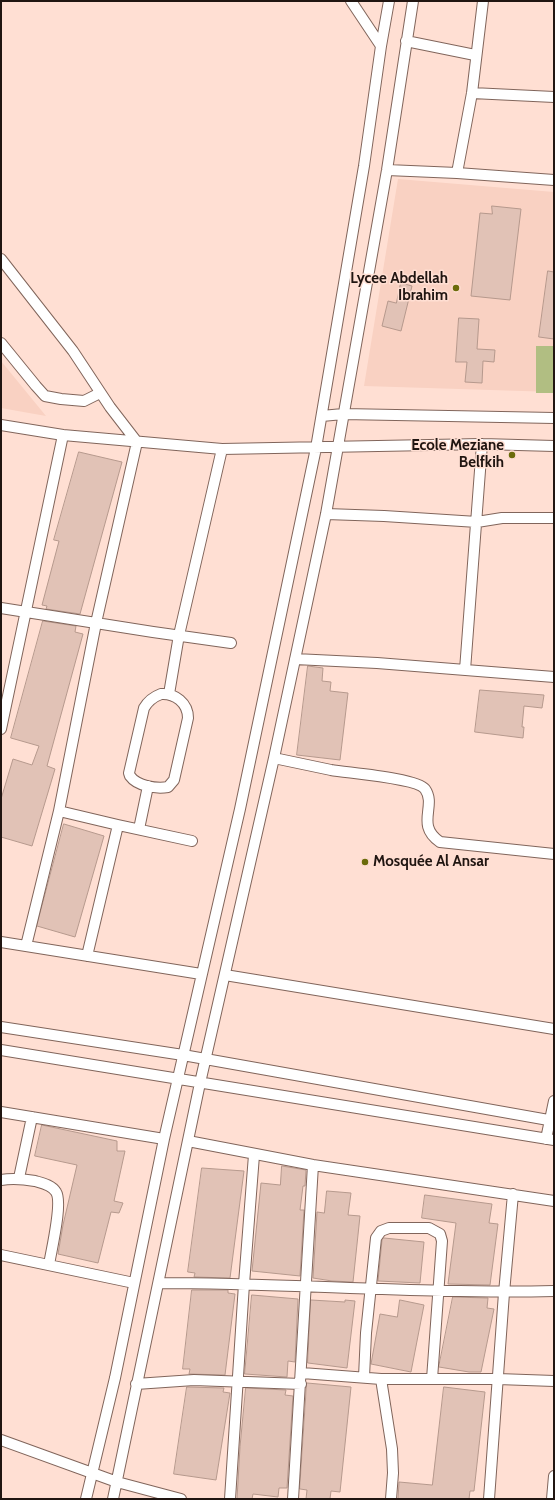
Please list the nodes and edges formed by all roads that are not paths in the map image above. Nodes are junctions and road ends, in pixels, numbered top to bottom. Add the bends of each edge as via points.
1 (351, 1) edge
2 (389, 1) edge
3 (413, 1) edge
4 (483, 1) edge
5 (406, 41) junction
6 (381, 46) junction
7 (476, 55) junction
8 (472, 93) junction
9 (554, 97) edge
10 (387, 170) junction
11 (457, 173) junction
12 (554, 180) edge
13 (1, 259) edge
14 (1, 343) edge
15 (100, 393) junction
16 (343, 414) junction
17 (322, 416) junction
18 (554, 418) edge
19 (1, 425) edge
20 (63, 435) junction
21 (137, 442) junction
22 (482, 444) junction
23 (554, 446) edge
24 (337, 447) junction
25 (316, 448) junction
26 (222, 449) junction
27 (326, 514) junction
28 (554, 518) edge
29 (477, 522) junction
30 (1, 608) edge
31 (26, 611) junction
32 (96, 622) junction
33 (179, 635) junction
34 (231, 643) dead end
35 (295, 659) junction
36 (465, 670) junction
37 (554, 677) edge
38 (168, 694) junction
39 (1, 729) edge
40 (274, 758) junction
41 (148, 786) junction
42 (59, 811) junction
43 (118, 825) junction
44 (139, 829) junction
45 (192, 841) dead end
46 (554, 854) edge
47 (1, 942) edge
48 (26, 946) junction
49 (87, 956) junction
50 (201, 974) junction
51 (225, 975) junction
52 (1, 1027) edge
53 (554, 1029) edge
54 (1, 1050) edge
55 (183, 1055) junction
56 (206, 1060) junction
57 (177, 1078) junction
58 (200, 1083) junction
59 (554, 1101) edge
60 (1, 1112) edge
61 (32, 1117) junction
62 (552, 1121) edge
63 (164, 1139) junction
64 (550, 1139) edge
65 (188, 1142) junction
66 (254, 1155) junction
67 (313, 1165) junction
68 (19, 1178) junction
69 (1, 1180) edge
70 (513, 1194) junction
71 (554, 1201) edge
72 (1, 1255) edge
73 (49, 1266) junction
74 (134, 1283) junction
75 (159, 1283) junction
76 (244, 1284) junction
77 (305, 1287) junction
78 (370, 1290) junction
79 (438, 1290) junction
80 (554, 1291) edge
81 (504, 1293) junction
82 (302, 1373) junction
83 (364, 1377) junction
84 (381, 1379) junction
85 (432, 1379) junction
86 (498, 1379) junction
87 (554, 1381) edge
88 (239, 1382) junction
89 (136, 1384) junction
90 (301, 1384) junction
91 (1, 1440) edge
92 (91, 1474) junction
93 (554, 1476) edge
94 (116, 1482) junction
95 (86, 1499) edge
96 (113, 1499) edge
97 (181, 1499) edge
98 (230, 1499) edge
99 (294, 1499) edge
100 (391, 1499) edge
101 (489, 1499) edge
102 (552, 1499) edge

1 - 6 street
2 - 6 street
3 - 5 street
4 - 7 street
5 - 7 street
5 - 10 street
6 - 17 street via 364,166
7 - 8 street
8 - 9 street
8 - 11 street
10 - 11 street
10 - 16 street
11 - 12 street
13 - 15 street via 73,351
14 - 15 street via 45,396 84,401
15 - 21 street
16 - 17 street
16 - 18 street
16 - 24 street
17 - 25 street
19 - 20 street
20 - 21 street
20 - 31 street
21 - 26 street
21 - 32 street
22 - 23 street
22 - 24 street
22 - 29 street
24 - 25 street
24 - 27 street
25 - 26 street
25 - 50 street via 243,794
26 - 33 street
27 - 29 street
27 - 35 street
28 - 29 street via 502,518
29 - 36 street
30 - 31 street
31 - 32 street
31 - 39 street
32 - 33 street
32 - 42 street
33 - 34 street
33 - 38 street
35 - 36 street
35 - 40 street
36 - 37 street
38 - 41 street via 155,696 147,703 141,715 130,776
38 - 41 street via 182,702 188,711 179,761 171,785 164,788
40 - 46 street via 420,785 426,790 429,799 429,832 440,842
40 - 51 street
41 - 44 street
42 - 43 street
42 - 48 street
43 - 44 street
43 - 49 street
44 - 45 street
47 - 48 street
48 - 49 street
49 - 50 street
50 - 55 street
51 - 53 street
51 - 56 street
52 - 55 street
54 - 57 street
55 - 56 street
55 - 57 street
56 - 58 street
56 - 62 street
57 - 58 street
57 - 63 street
58 - 64 street
58 - 65 street
59 - 62 street
60 - 61 street
61 - 63 street
61 - 68 street
62 - 64 street
63 - 74 street
65 - 66 street
65 - 75 street
66 - 67 street
66 - 76 street
67 - 70 street
67 - 77 street
68 - 69 street
68 - 73 street via 45,1184 57,1194 58,1210
70 - 71 street
70 - 81 street
72 - 73 street
73 - 74 street
74 - 92 street via 115,1378
75 - 76 street
75 - 89 street
76 - 77 street
76 - 88 street
77 - 78 street
77 - 82 street
78 - 79 street
78 - 79 street via 374,1241 378,1234 388,1228 429,1228 440,1234 442,1241
78 - 83 street
79 - 81 street
79 - 85 street
80 - 81 street
81 - 86 street
82 - 83 street
82 - 90 street
83 - 84 street
84 - 85 street
84 - 100 street via 394,1473
85 - 86 street
86 - 87 street
86 - 101 street
88 - 89 street via 194,1380
88 - 90 street
88 - 98 street
89 - 94 street
90 - 99 street
91 - 92 street
92 - 94 street
92 - 95 street
93 - 102 street
94 - 96 street
94 - 97 street

